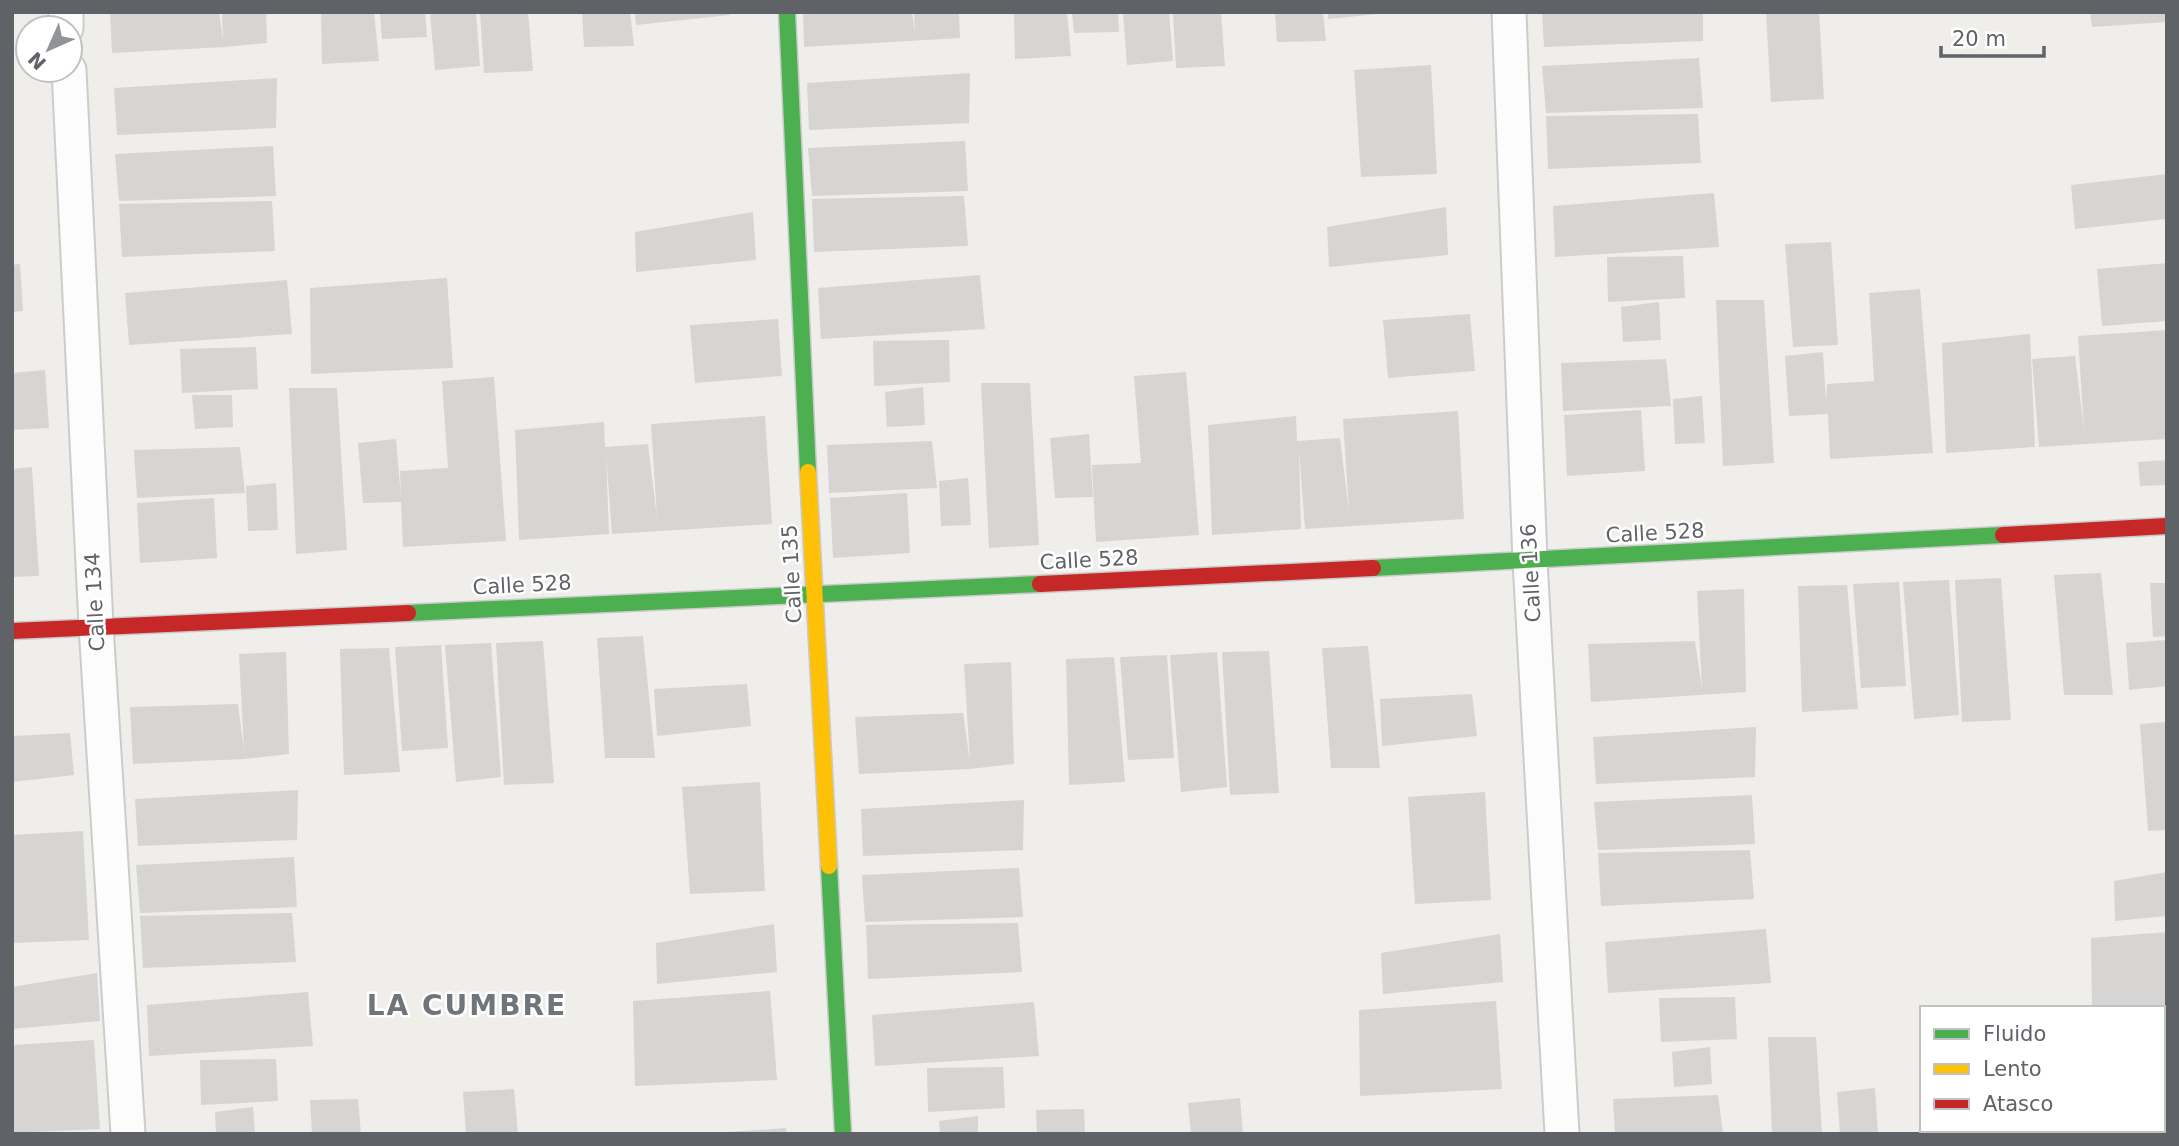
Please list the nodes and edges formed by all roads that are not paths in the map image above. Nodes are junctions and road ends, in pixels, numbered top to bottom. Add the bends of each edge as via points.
1 (787, 12) edge
2 (1509, 12) edge
3 (70, 84) edge
4 (2167, 526) edge
5 (1530, 561) junction
6 (814, 593) junction
7 (96, 626) junction
8 (12, 631) edge
9 (128, 1134) edge
10 (843, 1134) edge
11 (1562, 1134) edge

1 - 6 street, Calle 135
2 - 5 street, Calle 136
3 - 7 street, Calle 134
4 - 5 street, Calle 528
5 - 6 street, Calle 528
5 - 11 street, Calle 136
6 - 7 street, Calle 528
6 - 10 street, Calle 135
7 - 8 street, Calle 528
7 - 9 street, Calle 134

